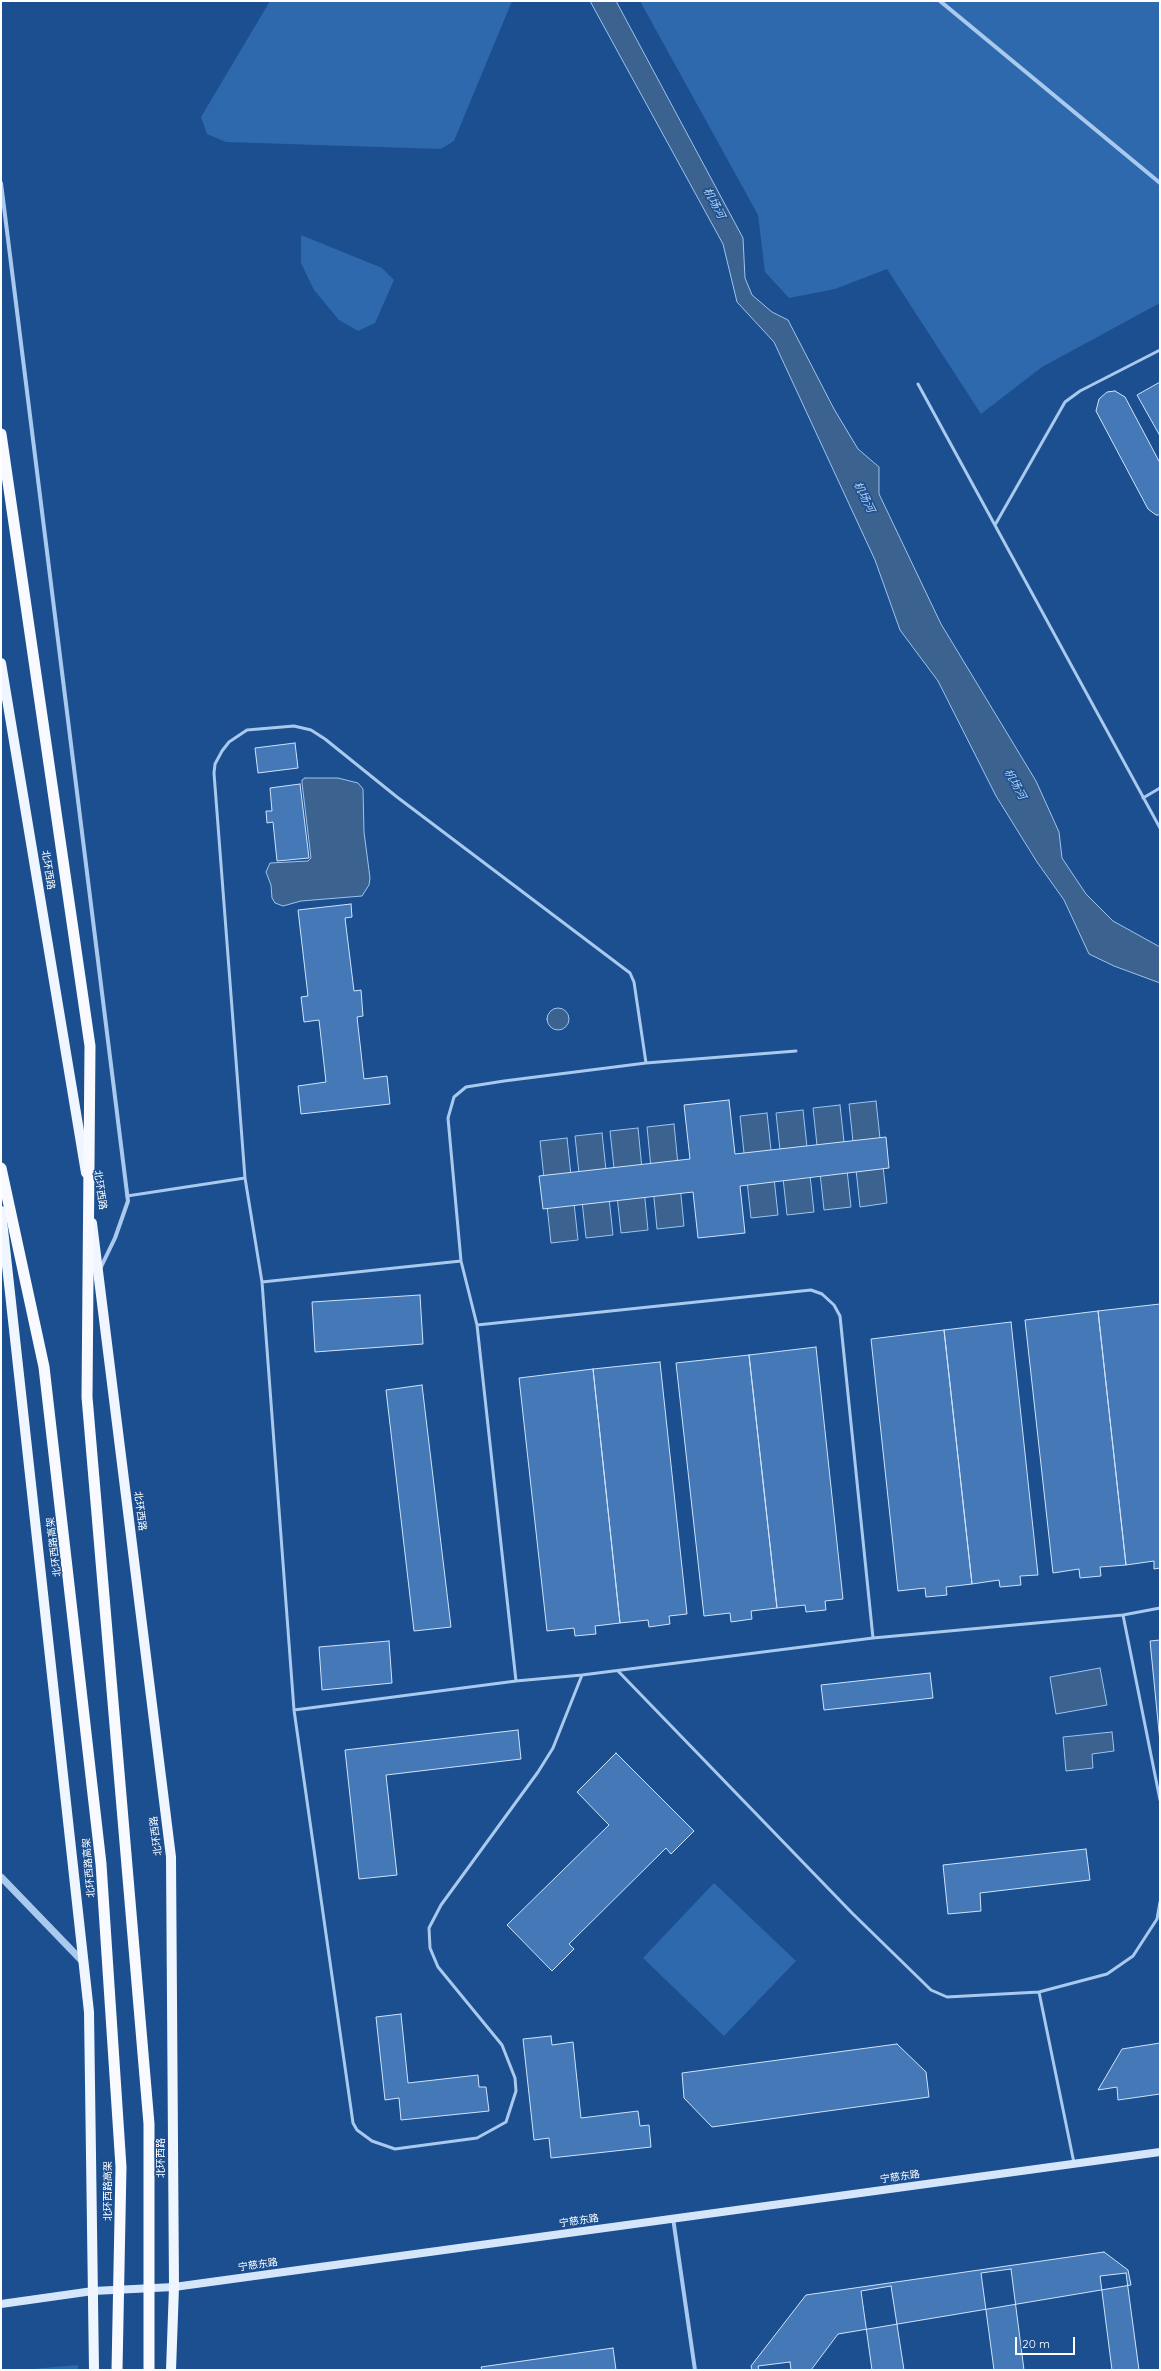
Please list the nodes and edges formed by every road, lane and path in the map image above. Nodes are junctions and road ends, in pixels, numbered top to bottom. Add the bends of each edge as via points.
1 (940, 1) edge
2 (1, 183) edge
3 (1160, 183) edge
4 (1160, 350) edge
5 (918, 384) dead end
6 (1, 434) edge
7 (995, 525) junction
8 (1, 663) edge
9 (1160, 788) edge
10 (1143, 798) junction
11 (1160, 828) edge
12 (796, 1051) dead end
13 (646, 1063) junction
14 (1, 1168) edge
15 (245, 1178) junction
16 (127, 1196) junction
17 (1, 1211) edge
18 (461, 1261) junction
19 (99, 1273) junction
20 (262, 1282) junction
21 (477, 1326) junction
22 (1160, 1608) edge
23 (1123, 1615) junction
24 (873, 1638) junction
25 (618, 1671) junction
26 (582, 1675) junction
27 (516, 1681) junction
28 (294, 1710) junction
29 (1160, 1800) edge
30 (1, 1877) edge
31 (1160, 1902) edge
32 (84, 1963) junction
33 (1038, 1992) junction
34 (1160, 2152) edge
35 (1074, 2164) junction
36 (673, 2218) junction
37 (174, 2287) junction
38 (93, 2292) junction
39 (1, 2304) edge
40 (94, 2370) edge
41 (117, 2370) edge
42 (149, 2370) edge
43 (172, 2370) edge
44 (695, 2370) edge

1 - 3 street
2 - 16 street
4 - 7 lane via 1080,391 1066,402
5 - 7 lane
6 - 42 highway via 90,1046 87,1397 150,2124
7 - 10 lane
8 - 19 main road, 北环西路 via 87,1182
9 - 10 lane
10 - 11 lane
12 - 13 lane
13 - 15 lane via 634,982 630,973 311,730 294,726 247,730 229,742 222,751 215,764 214,773
13 - 18 lane via 466,1088 454,1097 448,1118
14 - 41 highway, 北环西路高架 via 44,1367 101,1864 121,2167
15 - 16 lane
15 - 20 lane
16 - 19 street via 128,1201 115,1238
17 - 32 main road
18 - 20 lane
18 - 21 lane
19 - 37 main road, 北环西路 via 171,1857
20 - 28 lane
21 - 24 lane via 811,1290 822,1294 834,1304 840,1316
21 - 27 lane
22 - 23 lane
23 - 24 lane
23 - 29 lane
24 - 25 lane
25 - 26 lane
25 - 33 lane via 846,1907 930,1990 947,1997
26 - 27 lane
26 - 28 lane via 553,1748 441,1905 429,1928 430,1948 438,1967 502,2045 516,2091 506,2122 477,2138 395,2150 372,2141 357,2130 353,2123
27 - 28 lane
30 - 32 street
31 - 33 lane via 1157,1919 1133,1956 1107,1974
32 - 38 main road via 89,2012
33 - 35 lane
34 - 35 main road, 宁慈东路
35 - 36 main road, 宁慈东路
36 - 37 main road, 宁慈东路
36 - 44 street
37 - 38 main road, 宁慈东路
37 - 43 main road, 北环西路
38 - 39 main road, 宁慈东路
38 - 40 main road

